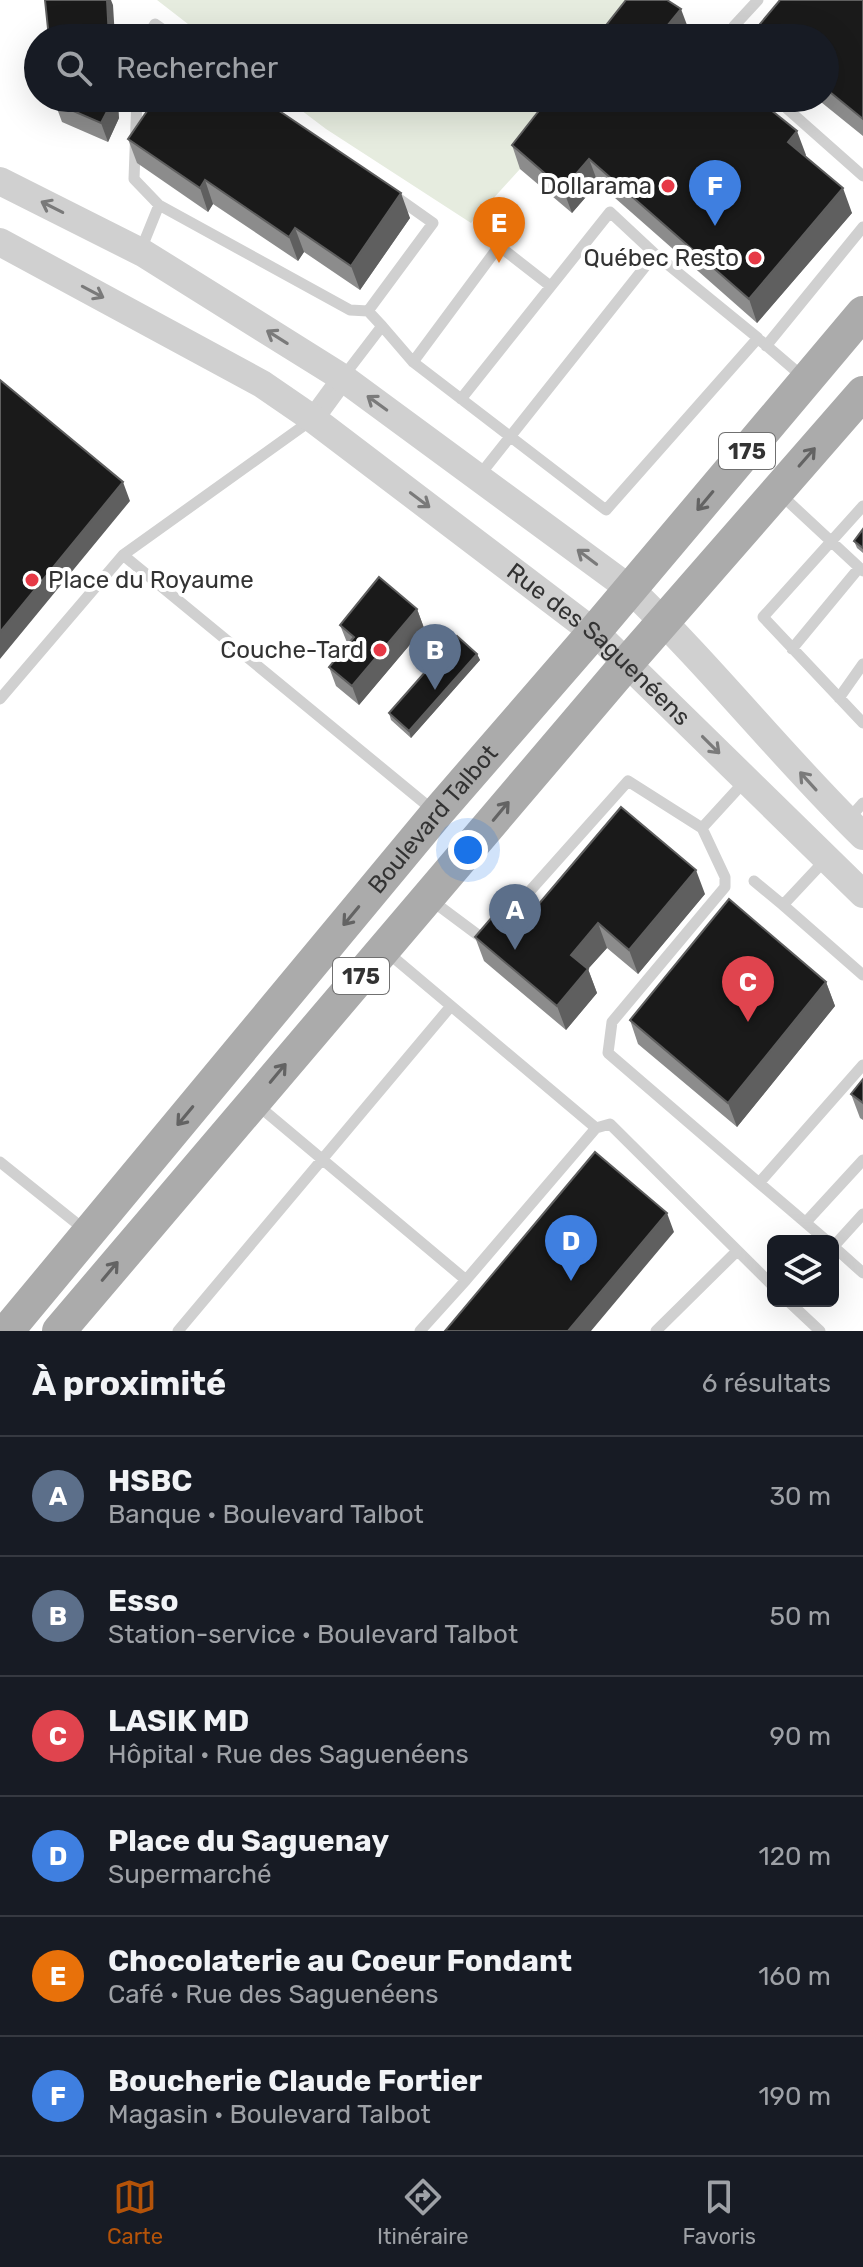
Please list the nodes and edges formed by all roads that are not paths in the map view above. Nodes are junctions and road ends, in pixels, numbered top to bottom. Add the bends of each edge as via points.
1 (758, 0) edge
2 (736, 24) edge
3 (136, 112) edge
4 (791, 112) edge
5 (863, 176) edge
6 (0, 181) edge
7 (383, 187) edge
8 (159, 205) junction
9 (863, 227) edge
10 (0, 242) edge
11 (140, 252) junction
12 (655, 254) junction
13 (549, 285) junction
14 (368, 311) junction
15 (863, 313) edge
16 (382, 326) junction
17 (762, 342) junction
18 (413, 362) junction
19 (343, 378) junction
20 (807, 380) junction
21 (863, 393) edge
22 (461, 399) junction
23 (313, 419) junction
24 (511, 437) junction
25 (479, 477) junction
26 (777, 491) junction
27 (863, 506) edge
28 (832, 541) junction
29 (123, 555) junction
30 (861, 569) edge
31 (630, 589) junction
32 (664, 621) junction
33 (594, 632) junction
34 (792, 649) junction
35 (628, 662) junction
36 (863, 664) edge
37 (839, 698) junction
38 (0, 699) edge
39 (863, 723) edge
40 (746, 780) junction
41 (437, 813) junction
42 (858, 820) edge
43 (702, 828) junction
44 (827, 858) junction
45 (754, 881) dead end
46 (863, 894) edge
47 (428, 897) junction
48 (783, 905) junction
49 (506, 918) edge
50 (496, 930) edge
51 (383, 949) junction
52 (863, 975) edge
53 (451, 1006) junction
54 (863, 1065) edge
55 (253, 1102) junction
56 (596, 1128) junction
57 (322, 1160) junction
58 (863, 1160) edge
59 (0, 1162) edge
60 (759, 1183) junction
61 (863, 1214) edge
62 (806, 1222) junction
63 (89, 1233) junction
64 (820, 1235) edge
65 (839, 1240) edge
66 (839, 1251) edge
67 (736, 1252) junction
68 (863, 1273) edge
69 (466, 1280) junction
70 (767, 1280) edge
71 (794, 1307) edge
72 (7, 1331) edge
73 (59, 1331) edge
74 (178, 1331) edge
75 (420, 1331) edge
76 (656, 1331) edge
77 (820, 1331) edge

1 - 2 lane
3 - 8 lane via 134,179
4 - 5 lane
11 -> 6 street
7 - 14 lane via 433,223
8 - 11 lane
8 - 14 lane via 350,310
9 - 17 lane
10 -> 23 street, Rue des Saguenéens via 262,384
19 -> 11 street
12 - 13 lane via 610,212
12 - 17 lane
12 - 24 lane
13 - 18 lane via 499,246
13 - 22 lane
14 - 16 lane
15 - 20 main road, Boulevard Talbot / 175
16 - 18 lane
16 - 19 lane
17 - 20 lane
17 - 24 lane via 606,510
18 - 22 lane
19 - 23 street
25 -> 19 street
20 -> 31 main road, Boulevard Talbot / 175
26 -> 21 main road, Boulevard Talbot / 175
22 - 24 lane
23 - 29 lane
23 -> 33 street, Rue des Saguenéens
24 - 25 lane
31 -> 25 street
26 - 28 lane
26 - 32 main road, Boulevard Talbot / 175
27 - 28 lane
28 - 30 lane
28 - 34 lane via 763,617
29 - 38 lane
29 - 41 lane
30 - 34 lane
31 - 32 street
31 - 33 main road, Boulevard Talbot / 175
32 - 35 main road, Boulevard Talbot / 175
42 -> 32 street
33 - 35 street, Rue des Saguenéens
33 - 41 main road, Boulevard Talbot / 175
34 - 37 lane
35 -> 40 street, Rue des Saguenéens
47 -> 35 main road, Boulevard Talbot / 175
36 - 37 lane
37 - 39 lane
40 - 43 lane
40 - 44 street, Rue des Saguenéens
41 -> 63 main road, Boulevard Talbot / 175
43 - 49 lane via 628,781
43 - 60 lane via 725,887 612,1022 608,1053
44 - 46 street, Rue des Saguenéens
44 - 48 lane
45 - 48 lane
47 - 50 lane via 486,941
47 - 51 main road, Boulevard Talbot / 175
48 - 52 lane
51 - 53 lane
55 -> 51 main road, Boulevard Talbot / 175
53 - 56 lane
53 - 57 lane
54 - 60 lane
55 - 57 lane
73 -> 55 main road, Boulevard Talbot / 175
56 - 67 lane via 610,1124
56 - 69 lane
57 - 69 lane
57 - 74 lane
58 - 62 lane
59 - 63 lane
60 - 62 lane
61 - 65 lane
62 - 64 lane
63 - 72 main road, Boulevard Talbot / 175
66 - 68 lane
67 - 70 lane
67 - 76 lane
69 - 75 lane
71 - 77 lane

